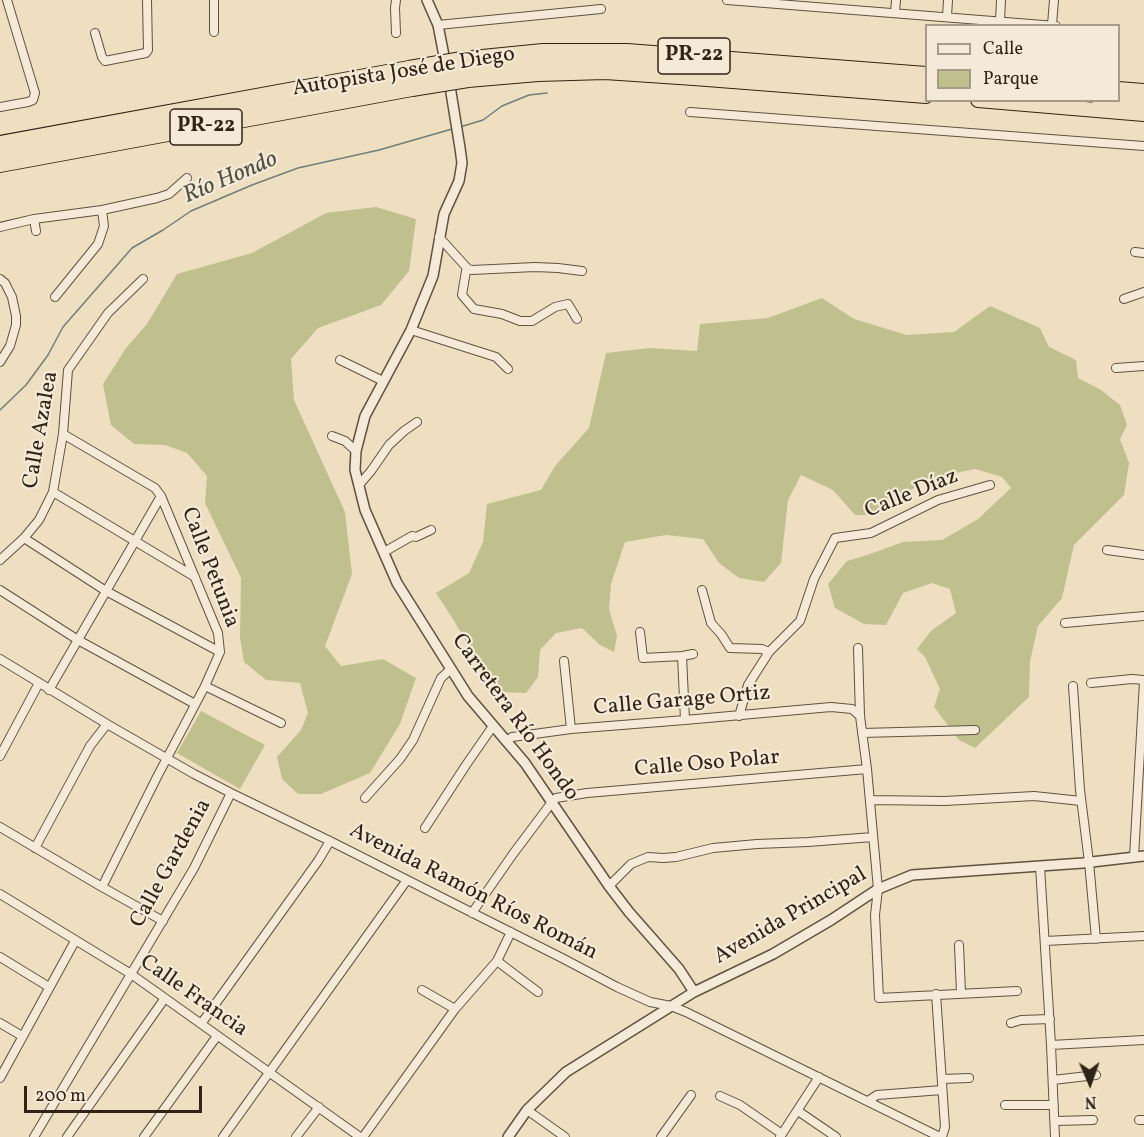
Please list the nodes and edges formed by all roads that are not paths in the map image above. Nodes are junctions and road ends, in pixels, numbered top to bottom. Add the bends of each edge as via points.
1 (7, 0) edge
2 (147, 0) edge
3 (214, 0) edge
4 (396, 0) edge
5 (427, 0) edge
6 (727, 0) edge
7 (737, 0) edge
8 (896, 0) edge
9 (948, 0) edge
10 (1001, 0) edge
11 (1054, 0) edge
12 (790, 2) edge
13 (842, 4) edge
14 (601, 9) dead end
15 (895, 13) junction
16 (947, 17) junction
17 (1000, 21) junction
18 (1040, 24) edge
19 (1054, 24) edge
20 (438, 25) junction
21 (214, 32) dead end
22 (96, 33) dead end
23 (396, 33) dead end
24 (465, 70) junction
25 (925, 74) edge
26 (411, 79) junction
27 (925, 86) edge
28 (1120, 89) edge
29 (1144, 91) edge
30 (925, 96) edge
31 (1120, 98) edge
32 (1120, 101) edge
33 (1002, 102) edge
34 (1144, 102) edge
35 (0, 107) edge
36 (690, 112) dead end
37 (1144, 114) edge
38 (0, 143) edge
39 (1144, 146) edge
40 (0, 155) edge
41 (0, 165) edge
42 (187, 178) dead end
43 (102, 210) junction
44 (34, 219) junction
45 (0, 227) edge
46 (36, 231) dead end
47 (439, 237) junction
48 (1135, 252) dead end
49 (1144, 254) edge
50 (468, 269) junction
51 (582, 271) dead end
52 (0, 279) edge
53 (143, 279) dead end
54 (1144, 292) edge
55 (55, 297) dead end
56 (1124, 299) dead end
57 (577, 319) dead end
58 (411, 330) junction
59 (340, 360) dead end
60 (0, 362) edge
61 (1144, 366) edge
62 (1116, 368) dead end
63 (507, 369) dead end
64 (383, 381) junction
65 (417, 422) dead end
66 (63, 434) junction
67 (332, 436) dead end
68 (356, 451) junction
69 (358, 485) junction
70 (990, 485) dead end
71 (53, 492) junction
72 (161, 496) junction
73 (431, 530) dead end
74 (24, 538) junction
75 (134, 542) junction
76 (1107, 550) dead end
77 (384, 552) junction
78 (1144, 555) edge
79 (0, 560) edge
80 (195, 577) junction
81 (0, 590) edge
82 (702, 590) dead end
83 (106, 591) junction
84 (1144, 616) edge
85 (1065, 623) dead end
86 (640, 632) dead end
87 (78, 640) junction
88 (858, 648) dead end
89 (220, 652) junction
90 (770, 652) junction
91 (693, 654) dead end
92 (682, 657) junction
93 (0, 659) edge
94 (564, 661) dead end
95 (451, 669) junction
96 (1144, 681) edge
97 (39, 683) junction
98 (1091, 683) dead end
99 (205, 686) junction
100 (1073, 686) dead end
101 (49, 690) junction
102 (195, 705) junction
103 (739, 716) junction
104 (860, 716) junction
105 (685, 720) junction
106 (281, 723) dead end
107 (107, 724) junction
108 (493, 726) junction
109 (572, 729) junction
110 (975, 730) dead end
111 (862, 733) junction
112 (506, 741) junction
113 (0, 756) edge
114 (167, 758) junction
115 (867, 769) junction
116 (231, 793) junction
117 (365, 798) dead end
118 (870, 800) junction
119 (1081, 801) junction
120 (552, 802) junction
121 (0, 827) edge
122 (425, 828) dead end
123 (873, 837) junction
124 (330, 841) junction
125 (35, 848) junction
126 (1139, 856) edge
127 (1089, 862) junction
128 (1040, 866) junction
129 (407, 880) junction
130 (609, 886) junction
131 (102, 887) junction
132 (878, 889) junction
133 (0, 894) edge
134 (472, 912) junction
135 (163, 921) junction
136 (511, 932) junction
137 (1144, 936) edge
138 (1096, 939) junction
139 (75, 941) junction
140 (1045, 941) junction
141 (960, 945) dead end
142 (0, 957) edge
143 (496, 961) junction
144 (131, 974) junction
145 (49, 987) junction
146 (422, 990) dead end
147 (1017, 991) dead end
148 (538, 992) dead end
149 (694, 992) junction
150 (961, 993) junction
151 (936, 994) junction
152 (165, 998) junction
153 (671, 1006) junction
154 (455, 1009) junction
155 (1050, 1019) junction
156 (0, 1023) edge
157 (1011, 1023) dead end
158 (201, 1024) junction
159 (22, 1036) junction
160 (217, 1036) junction
161 (1144, 1040) edge
162 (1051, 1045) junction
163 (270, 1072) junction
164 (1096, 1075) dead end
165 (819, 1077) junction
166 (0, 1078) edge
167 (969, 1078) dead end
168 (942, 1079) junction
169 (1053, 1080) junction
170 (942, 1090) junction
171 (691, 1095) dead end
172 (720, 1096) dead end
173 (868, 1101) junction
174 (1005, 1105) dead end
175 (1054, 1105) junction
176 (319, 1107) junction
177 (527, 1110) junction
178 (798, 1111) junction
179 (1093, 1120) dead end
180 (1055, 1121) junction
181 (781, 1136) edge
182 (34, 1137) edge
183 (67, 1137) edge
184 (144, 1137) edge
185 (223, 1137) edge
186 (296, 1137) edge
187 (362, 1137) edge
188 (508, 1137) edge
189 (565, 1137) edge
190 (661, 1137) edge
191 (836, 1137) edge
192 (941, 1137) edge
193 (1055, 1137) edge

1 - 35 street via 35,93 33,100
2 - 22 street via 146,53 105,61
3 - 21 street
4 - 23 street
5 - 20 street, Carretera Río Hondo
6 - 7 street
7 - 12 street
8 - 15 street
9 - 16 street
10 - 17 street
11 - 19 street
12 - 13 street
13 - 15 street
14 - 20 street
15 - 16 street
16 - 17 street
17 - 18 street
20 - 47 street, Carretera Río Hondo via 462,163
24 - 25 highway, Autopista José de Diego / PR-22 via 543,51 627,51
24 - 26 highway, Autopista José de Diego / PR-22, bridge
24 - 26 highway, Autopista José de Diego / PR-22, bridge
24 - 27 highway via 531,63 618,63
24 - 30 highway, Autopista José de Diego / PR-22 via 605,72
26 - 38 highway, Autopista José de Diego / PR-22
26 - 40 highway
26 - 41 highway, Autopista José de Diego / PR-22
28 - 29 highway
31 - 34 highway
32 - 34 highway
33 - 37 highway
36 - 39 street
42 - 43 street via 169,194
43 - 44 street
43 - 55 street via 104,226 98,243
44 - 45 street
44 - 46 street
47 - 50 street
47 - 58 street, Carretera Río Hondo via 433,276
48 - 49 street
50 - 51 street via 546,267
50 - 57 street via 462,295 474,309 532,321 568,304
52 - 60 street via 12,297 16,325
53 - 66 street, Calle Azalea via 108,313 68,370
54 - 56 street
58 - 63 street via 496,357
58 - 64 street, Carretera Río Hondo
59 - 64 street
61 - 62 street
64 - 68 street, Carretera Río Hondo via 366,416
65 - 69 street via 389,445
66 - 71 street, Calle Azalea
66 - 72 street, Calle Petunia via 155,488
67 - 68 street
68 - 69 street, Carretera Río Hondo
69 - 77 street, Carretera Río Hondo
70 - 90 street, Calle Díaz via 938,501 871,532 835,538 814,579 800,621
71 - 74 street, Calle Azalea via 39,520
71 - 75 street
72 - 75 street
72 - 80 street, Calle Petunia
73 - 77 street
74 - 79 street, Calle Azalea
74 - 83 street
75 - 80 street
75 - 83 street
76 - 78 street
77 - 95 street, Carretera Río Hondo via 397,583
80 - 89 street, Calle Petunia via 218,633
81 - 87 street
82 - 90 street via 711,623 730,648
83 - 87 street
83 - 89 street
84 - 85 street
86 - 92 street via 643,658
87 - 101 street
87 - 102 street
88 - 104 street
89 - 99 street, Calle Petunia
90 - 103 street, Calle Díaz via 748,686
91 - 92 street
92 - 105 street
93 - 97 street, Avenida Ramón Ríos Román
94 - 109 street
95 - 108 street, Carretera Río Hondo
95 - 117 street via 441,678 413,740
96 - 98 street
96 - 126 street
97 - 101 street, Avenida Ramón Ríos Román
97 - 113 street
99 - 102 street, Calle Petunia
99 - 106 street
100 - 119 street
101 - 107 street, Avenida Ramón Ríos Román
102 - 114 street, Calle Petunia
103 - 104 street, Calle Garage Ortiz via 831,707 852,709
103 - 105 street, Calle Garage Ortiz
104 - 111 street
105 - 109 street, Calle Garage Ortiz
107 - 114 street, Avenida Ramón Ríos Román
107 - 125 street via 90,746
108 - 112 street, Carretera Río Hondo
108 - 122 street
109 - 112 street, Calle Garage Ortiz
110 - 111 street
111 - 115 street
112 - 120 street, Carretera Río Hondo
114 - 116 street, Avenida Ramón Ríos Román
114 - 131 street, Calle Petunia
115 - 118 street
115 - 120 street, Calle Oso Polar via 587,793
116 - 124 street, Avenida Ramón Ríos Román
116 - 135 street, Calle Gardenia
118 - 119 street via 1035,796
118 - 123 street
119 - 127 street
120 - 130 street, Carretera Río Hondo
120 - 134 street
121 - 125 street
123 - 130 street via 757,844 713,848 676,857 648,857 632,864
123 - 132 street
124 - 129 street, Avenida Ramón Ríos Román
124 - 158 street
125 - 131 street
126 - 127 street, Avenida Principal
127 - 128 street, Avenida Principal
127 - 138 street
128 - 132 street, Avenida Principal via 912,875
128 - 140 street
129 - 134 street, Avenida Ramón Ríos Román
129 - 163 street
130 - 149 street, Carretera Río Hondo via 680,969
131 - 135 street
132 - 149 street, Avenida Principal via 773,954
132 - 151 street via 874,915 879,998
133 - 139 street, Calle Francia
134 - 136 street, Avenida Ramón Ríos Román
135 - 144 street, Calle Gardenia
136 - 143 street
136 - 153 street, Avenida Ramón Ríos Román via 636,996
137 - 138 street
138 - 140 street
139 - 144 street, Calle Francia
139 - 145 street
140 - 155 street
141 - 150 street
142 - 145 street
143 - 148 street
143 - 154 street
144 - 152 street, Calle Francia
144 - 182 street, Calle Gardenia
145 - 159 street
146 - 154 street
147 - 150 street
149 - 153 street, Avenida Principal
150 - 151 street
151 - 168 street
152 - 158 street, Calle Francia
152 - 183 street
153 - 165 street, Avenida Ramón Ríos Román
153 - 177 street, Avenida Principal via 566,1072
154 - 187 street
155 - 157 street
155 - 162 street
156 - 159 street
158 - 160 street, Calle Francia
159 - 166 street
160 - 163 street, Calle Francia
160 - 184 street
161 - 162 street
162 - 169 street
163 - 176 street, Calle Francia
163 - 185 street
164 - 169 street
165 - 173 street, Avenida Ramón Ríos Román
165 - 178 street
167 - 168 street
168 - 170 street
169 - 175 street
170 - 173 street via 877,1095
170 - 192 street via 945,1127
171 - 190 street
172 - 181 street via 740,1105
173 - 192 street, Avenida Ramón Ríos Román
174 - 175 street
175 - 180 street
176 - 186 street
176 - 187 street, Calle Francia
177 - 188 street, Avenida Principal
177 - 189 street
178 - 181 street
178 - 191 street
179 - 180 street
180 - 193 street

